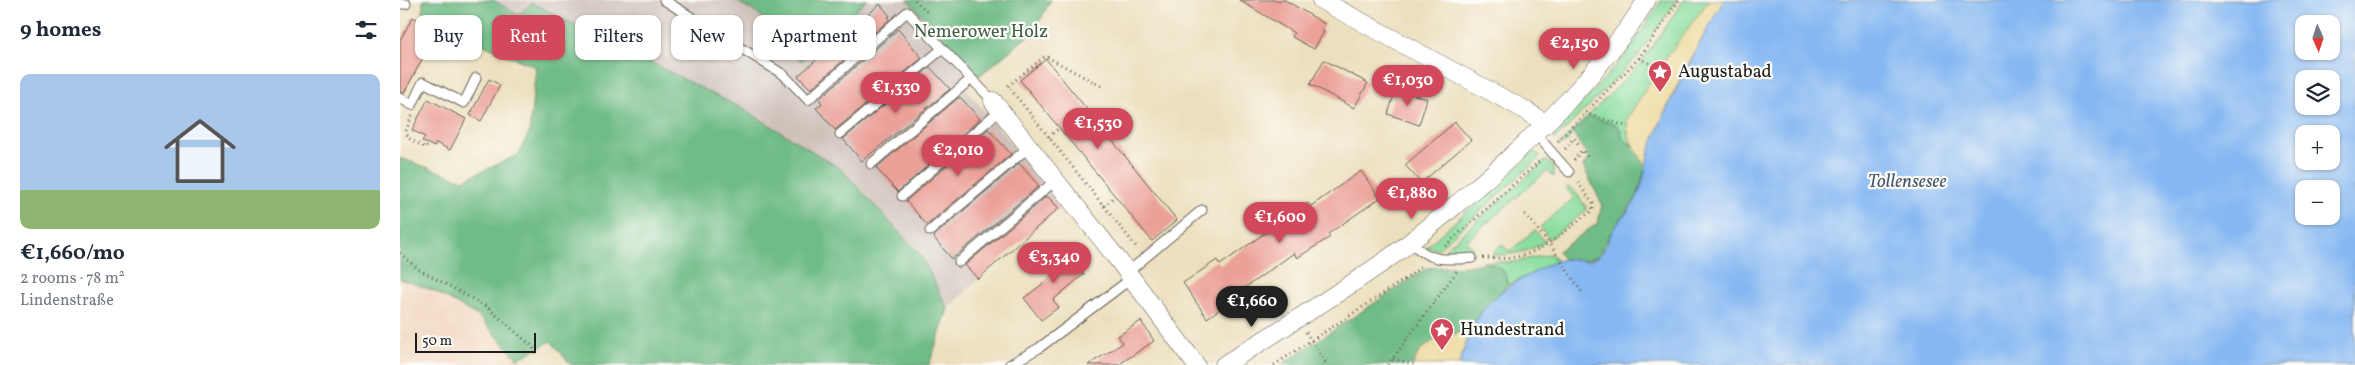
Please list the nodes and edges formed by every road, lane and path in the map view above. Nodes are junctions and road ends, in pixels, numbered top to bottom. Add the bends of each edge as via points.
1 (664, 0) edge
2 (1321, 0) edge
3 (1647, 0) edge
4 (1679, 0) edge
5 (942, 49) junction
6 (1639, 58) junction
7 (1659, 68) dead end
8 (476, 78) dead end
9 (971, 79) junction
10 (1101, 86) dead end
11 (400, 98) edge
12 (412, 105) junction
13 (997, 106) junction
14 (1585, 113) junction
15 (1626, 126) dead end
16 (1059, 128) dead end
17 (1541, 129) junction
18 (840, 134) dead end
19 (1049, 137) junction
20 (428, 144) dead end
21 (1579, 145) dead end
22 (1030, 146) junction
23 (1552, 149) junction
24 (1587, 157) dead end
25 (1559, 158) junction
26 (871, 164) dead end
27 (1568, 170) junction
28 (1056, 180) junction
29 (902, 196) dead end
30 (1115, 196) dead end
31 (1104, 206) junction
32 (1202, 210) dead end
33 (1525, 214) dead end
34 (930, 231) dead end
35 (1411, 242) junction
36 (1549, 243) junction
37 (400, 253) edge
38 (1472, 258) junction
39 (1145, 259) junction
40 (959, 262) dead end
41 (1130, 275) junction
42 (1582, 294) dead end
43 (538, 356) dead end
44 (1393, 359) junction
45 (1414, 364) edge
46 (1009, 365) edge
47 (1196, 365) edge
48 (1224, 365) edge
49 (1274, 365) edge
50 (1327, 365) edge
51 (1388, 365) edge

1 - 5 lane via 784,75 808,100 907,12
2 - 17 street via 1525,110
3 - 17 street via 1601,64
4 - 6 path
5 - 9 lane
5 - 18 lane
6 - 7 path
6 - 14 path
8 - 12 lane via 464,103 424,82
9 - 13 lane
9 - 26 lane
10 - 19 path via 1045,56 1008,86
11 - 12 lane
12 - 20 path via 417,107 406,134 410,140 426,148
13 - 22 street
13 - 29 lane
14 - 15 path
14 - 23 path
16 - 19 path
17 - 23 lane
17 - 35 street
19 - 31 path
21 - 25 path via 1574,138
22 - 28 street
22 - 34 lane
23 - 25 lane
24 - 27 path via 1582,150
25 - 27 lane
27 - 36 path via 1593,204 1592,210
28 - 40 lane
28 - 41 street
30 - 31 path
31 - 39 path
32 - 39 lane
33 - 36 path
35 - 38 lane via 1432,258
35 - 48 street
36 - 38 path via 1515,257
36 - 42 path
37 - 43 path via 418,269 486,307 533,347
38 - 44 path via 1459,268
39 - 41 lane
41 - 46 lane via 1039,348
41 - 47 street
44 - 45 path
44 - 51 path
49 - 50 path via 1312,340

